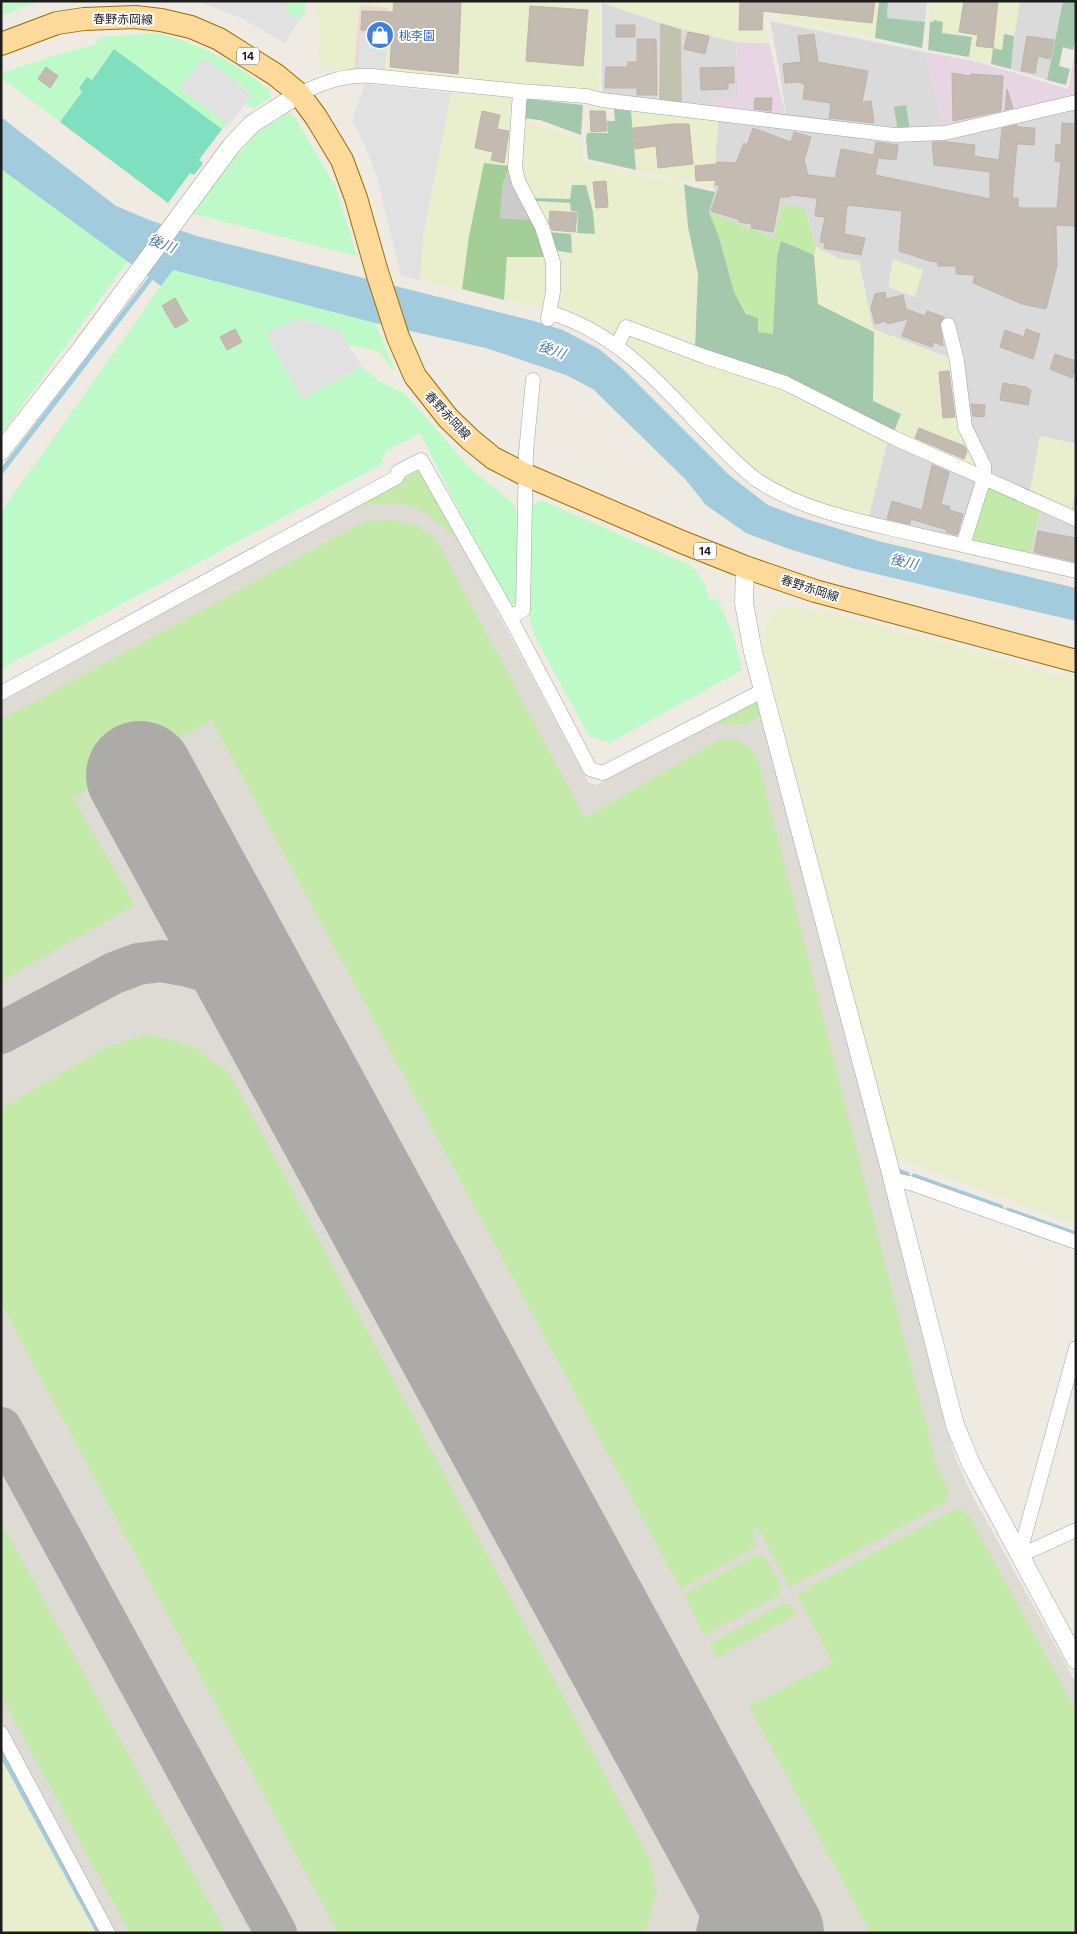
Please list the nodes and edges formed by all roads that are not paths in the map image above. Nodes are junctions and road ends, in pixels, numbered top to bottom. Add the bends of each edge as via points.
1 (1, 44) edge
2 (520, 91) junction
3 (299, 94) junction
4 (1076, 102) edge
5 (948, 325) dead end
6 (618, 346) junction
7 (532, 380) dead end
8 (1, 451) edge
9 (526, 475) junction
10 (984, 478) junction
11 (1076, 519) edge
12 (963, 545) junction
13 (745, 567) junction
14 (1076, 571) edge
15 (510, 617) junction
16 (1076, 661) edge
17 (764, 690) junction
18 (1, 692) edge
19 (893, 1183) junction
20 (1076, 1242) edge
21 (1076, 1348) edge
22 (1076, 1530) edge
23 (1019, 1556) junction
24 (1076, 1660) edge
25 (1, 1733) edge
26 (108, 1933) edge

1 - 3 main road, 春野赤岡線 / 14 via 57,23 84,19 161,20 219,39 276,75
2 - 3 street via 363,75 325,82
2 - 4 street via 586,96 894,135 945,133
2 - 6 street via 515,168 519,183 542,227 553,262 550,316 570,319
3 - 8 street via 252,124 232,145
3 - 9 main road, 春野赤岡線 / 14 via 342,160 398,337 415,376 448,418 493,458
5 - 10 street via 957,361 965,426 984,466
6 - 10 street via 626,327 706,358 785,383 894,438
6 - 12 street via 647,370 727,454 756,479 786,496 827,512
7 - 9 street
9 - 13 main road, 春野赤岡線 / 14
9 - 15 street via 523,610
10 - 11 street
10 - 12 street
12 - 14 street
13 - 16 main road, 春野赤岡線 / 14 via 871,607
13 - 17 street via 744,603
15 - 17 street via 590,769 603,773
15 - 18 street via 421,460 398,472 397,477
17 - 19 street
19 - 20 street via 910,1183
19 - 23 street via 955,1425 970,1464
21 - 23 street
22 - 23 street
23 - 24 street
25 - 26 street

